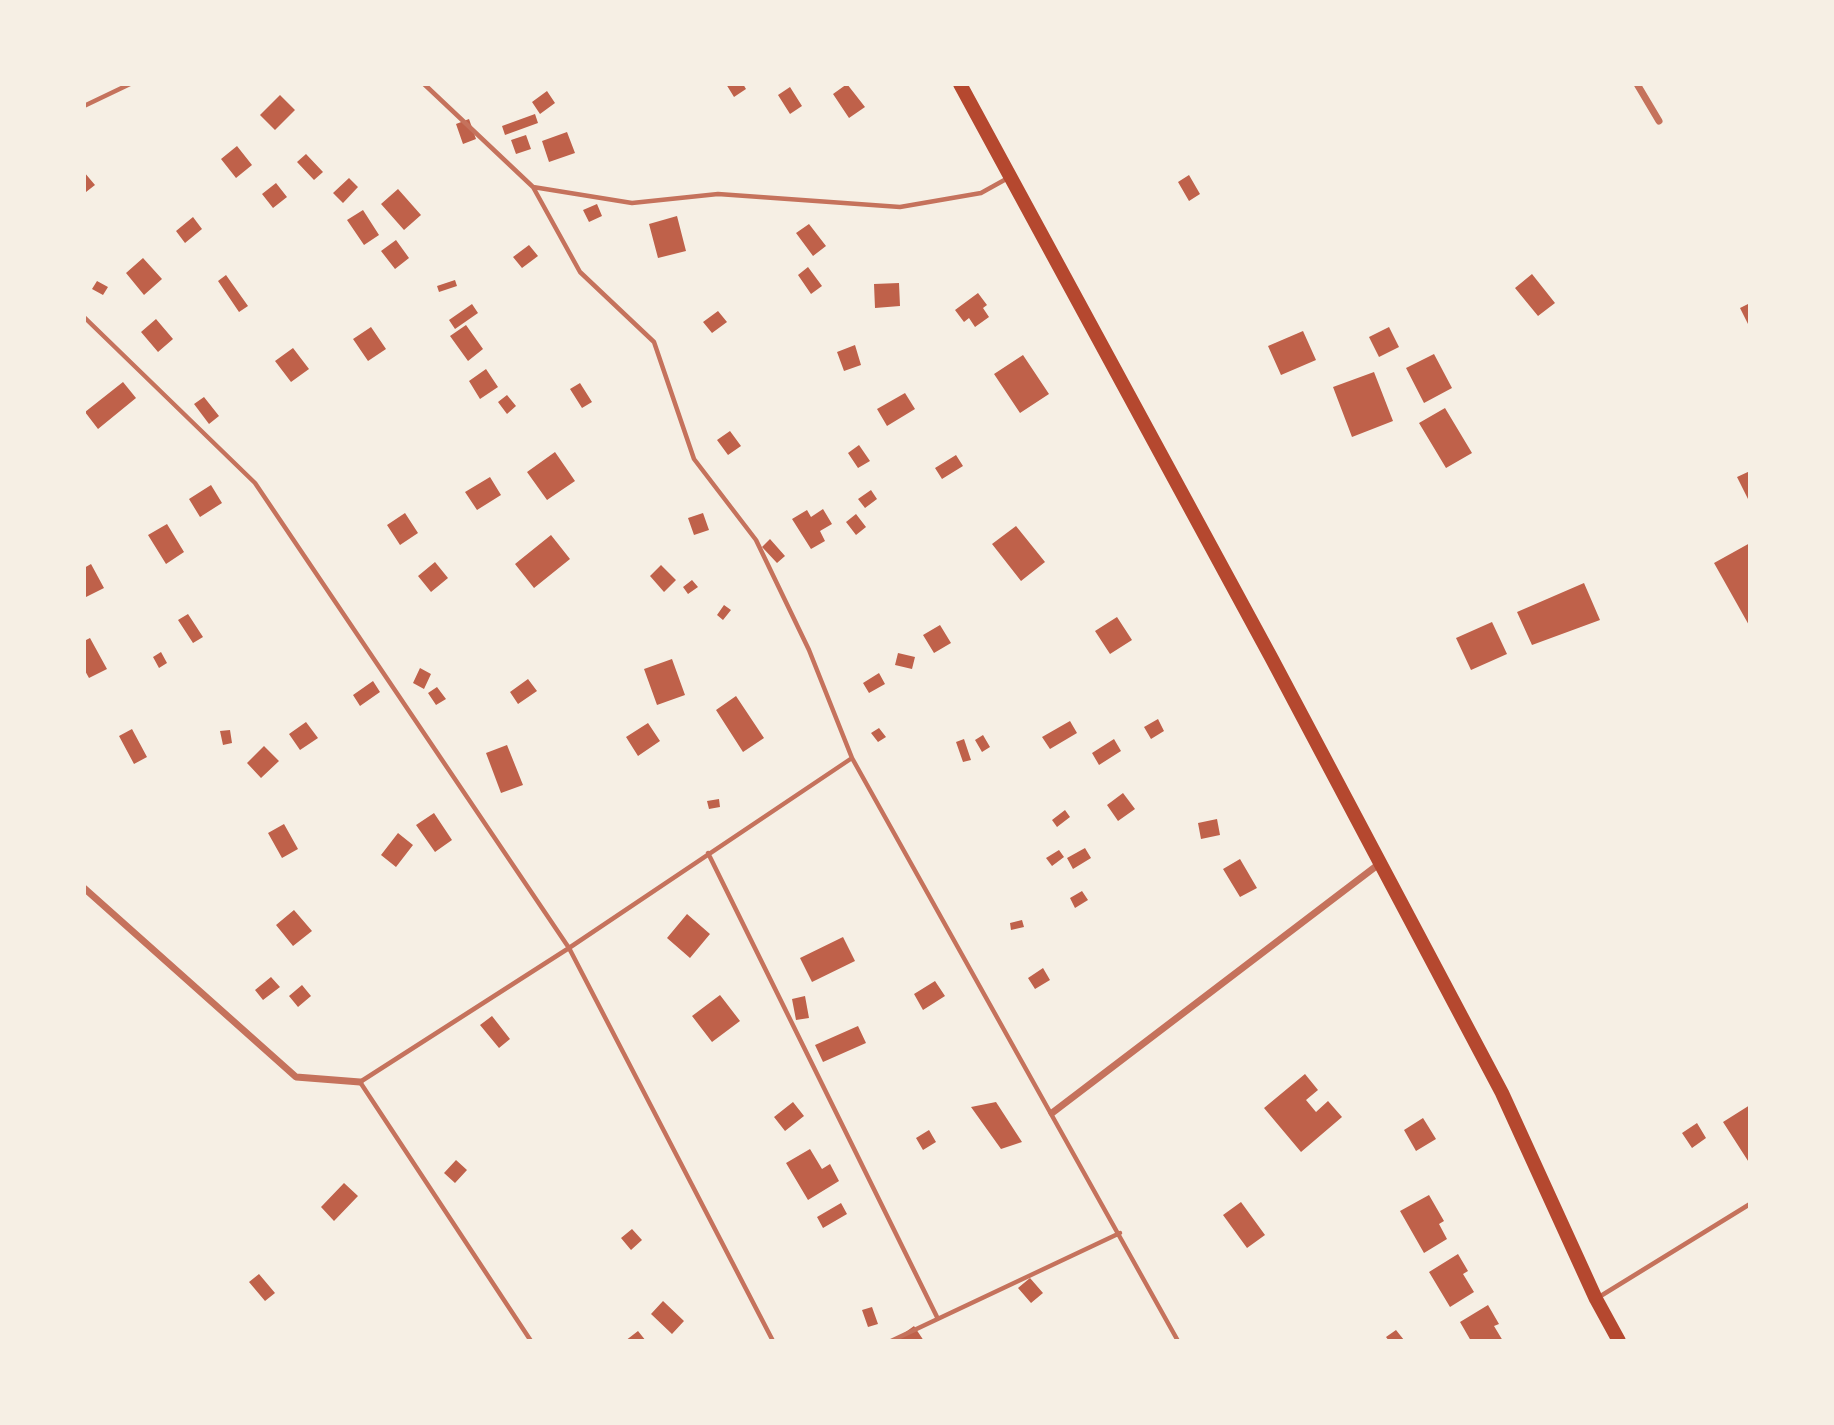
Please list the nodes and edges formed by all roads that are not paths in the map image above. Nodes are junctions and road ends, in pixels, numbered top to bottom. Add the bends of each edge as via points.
1 (130, 84) edge
2 (424, 84) edge
3 (960, 84) edge
4 (1637, 84) edge
5 (84, 106) edge
6 (1659, 121) dead end
7 (1012, 176) junction
8 (533, 187) junction
9 (84, 317) edge
10 (852, 758) junction
11 (708, 853) junction
12 (1379, 864) junction
13 (84, 888) edge
14 (569, 948) junction
15 (360, 1082) junction
16 (1052, 1112) junction
17 (1750, 1204) edge
18 (1120, 1233) junction
19 (1596, 1299) junction
20 (937, 1317) junction
21 (531, 1341) edge
22 (773, 1341) edge
23 (891, 1341) edge
24 (1178, 1341) edge
25 (1619, 1341) edge

1 - 5 lane
2 - 8 lane
3 - 7 main road
4 - 6 street
7 - 8 lane via 981,193 900,207 718,194 632,203
7 - 12 main road
8 - 10 lane via 580,272 654,342 694,459 756,540
9 - 14 lane via 255,482
10 - 11 lane
10 - 16 lane
11 - 14 lane
11 - 20 lane
12 - 16 street
12 - 19 main road via 1502,1093
13 - 15 street via 296,1077
14 - 15 lane
14 - 22 lane
15 - 21 lane
16 - 18 lane
17 - 19 lane
18 - 20 lane
18 - 24 lane
19 - 25 main road
20 - 23 lane

